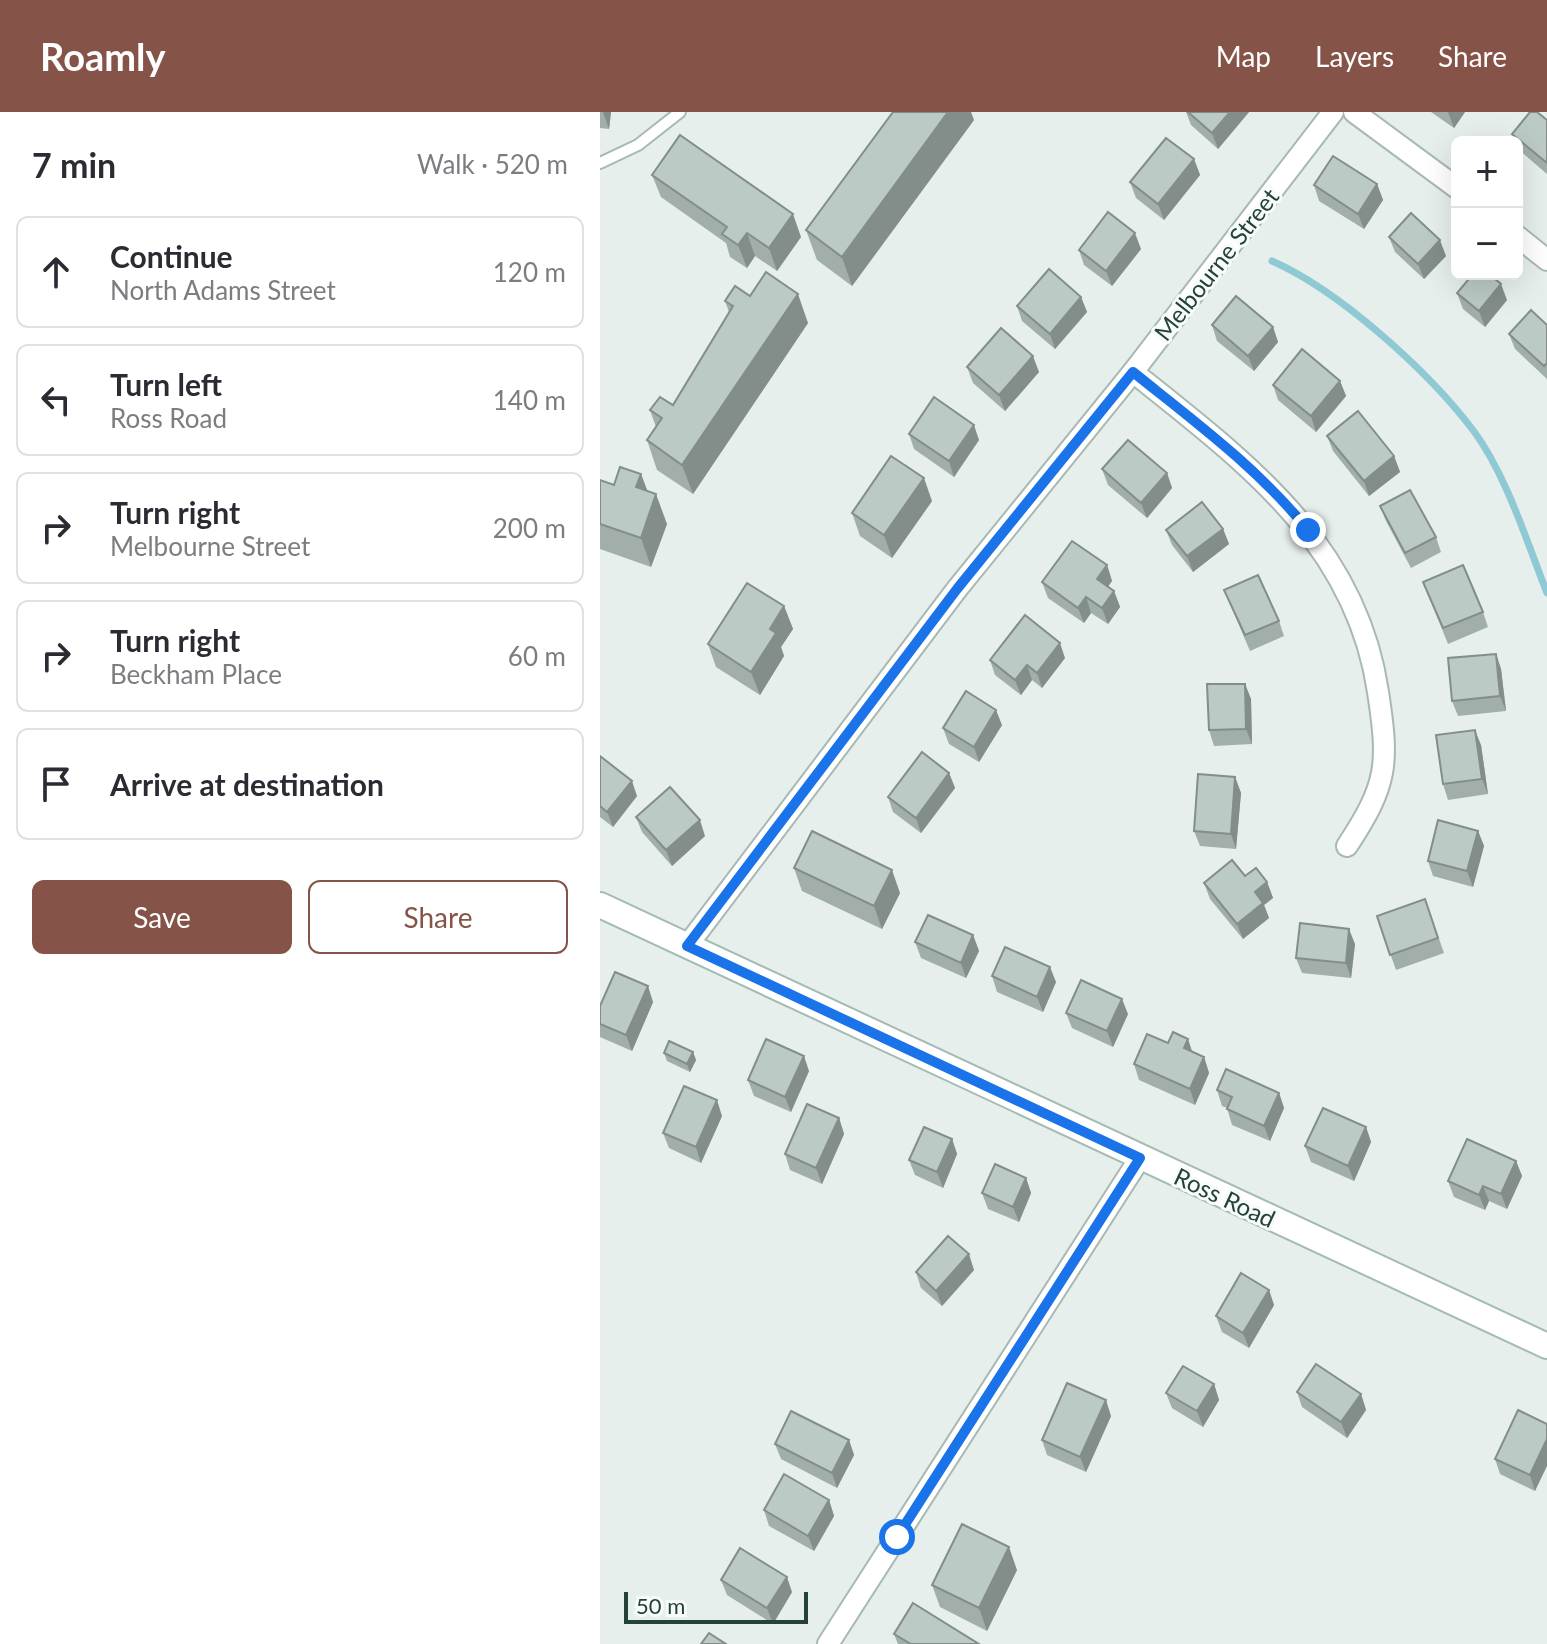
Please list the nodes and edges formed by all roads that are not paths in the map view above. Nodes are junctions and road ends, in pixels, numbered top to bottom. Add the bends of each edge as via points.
1 (680, 112) edge
2 (1333, 112) edge
3 (1354, 112) edge
4 (600, 163) edge
5 (1451, 184) edge
6 (1523, 241) edge
7 (1547, 260) edge
8 (1133, 372) junction
9 (1347, 846) dead end
10 (600, 905) edge
11 (687, 946) junction
12 (1140, 1158) junction
13 (1547, 1346) edge
14 (828, 1644) edge

1 - 4 lane via 638,145
2 - 8 street, Melbourne Street
3 - 5 street
6 - 7 street
8 - 9 street via 1285,501 1345,585 1375,669 1385,758 1381,791
8 - 11 street, Melbourne Street via 957,589
10 - 11 street, Ross Road
11 - 12 street, Ross Road
12 - 13 street, Ross Road
12 - 14 street

